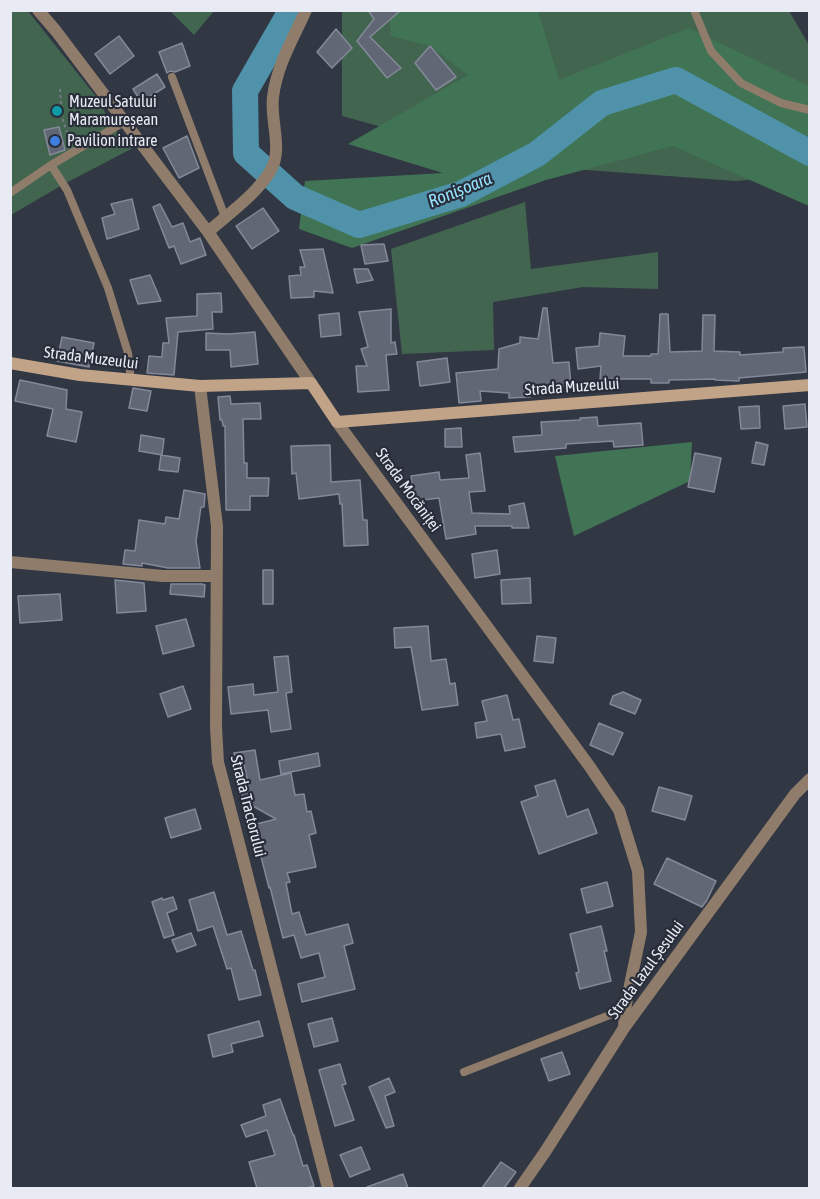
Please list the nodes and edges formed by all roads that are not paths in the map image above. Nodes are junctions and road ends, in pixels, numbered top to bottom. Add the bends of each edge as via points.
1 (38, 10) edge
2 (306, 10) edge
3 (694, 10) edge
4 (172, 77) dead end
5 (810, 110) edge
6 (124, 122) junction
7 (51, 165) junction
8 (10, 193) edge
9 (225, 216) junction
10 (208, 232) junction
11 (10, 363) edge
12 (132, 381) junction
13 (311, 383) junction
14 (810, 385) edge
15 (200, 386) junction
16 (337, 422) junction
17 (10, 562) edge
18 (216, 576) junction
19 (810, 779) edge
20 (625, 1008) junction
21 (624, 1028) junction
22 (464, 1072) dead end
23 (328, 1188) edge
24 (520, 1188) edge

1 - 6 street, Strada Mocăniței
2 - 9 street via 284,55 272,99 276,141 272,169
3 - 5 lane via 711,51 741,83 781,103
4 - 9 lane
6 - 7 lane
6 - 10 street, Strada Mocăniței
7 - 8 lane
7 - 12 lane via 67,190 108,288 128,353
9 - 10 street
10 - 13 street, Strada Mocăniței
11 - 12 street, Strada Muzeului
12 - 15 street, Strada Muzeului
13 - 15 street, Strada Muzeului
13 - 16 street, Strada Mocăniței
14 - 16 street, Strada Muzeului
15 - 18 street, Strada Tractorului via 216,526
16 - 20 street, Strada Mocăniței via 619,810 638,871 641,932
17 - 18 street via 164,576
18 - 23 street, Strada Tractorului via 219,762
19 - 21 street, Strada Lazul Șesului via 795,794
20 - 21 street, Strada Mocăniței
20 - 22 lane
21 - 24 street, Strada Lazul Șesului

